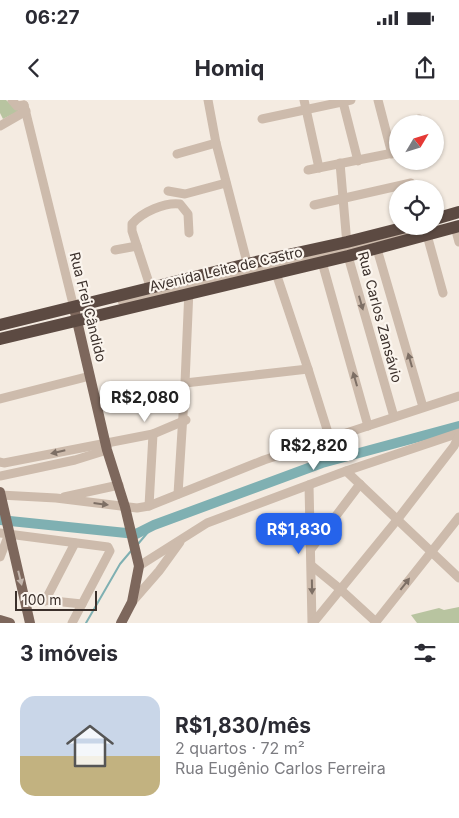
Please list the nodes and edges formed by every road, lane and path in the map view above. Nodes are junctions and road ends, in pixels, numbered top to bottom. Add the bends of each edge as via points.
1 (12, 100) edge
2 (208, 100) edge
3 (304, 100) edge
4 (318, 100) edge
5 (378, 100) edge
6 (347, 101) edge
7 (26, 105) edge
8 (306, 111) junction
9 (262, 120) dead end
10 (0, 126) edge
11 (389, 134) edge
12 (216, 143) junction
13 (177, 154) dead end
14 (389, 154) edge
15 (358, 161) junction
16 (340, 163) junction
17 (319, 168) junction
18 (308, 170) dead end
19 (226, 183) junction
20 (389, 188) edge
21 (168, 191) dead end
22 (342, 200) junction
23 (314, 205) dead end
24 (458, 218) edge
25 (444, 219) edge
26 (444, 222) edge
27 (444, 224) edge
28 (189, 233) dead end
29 (389, 234) edge
30 (411, 235) edge
31 (417, 235) edge
32 (429, 235) edge
33 (459, 241) edge
34 (137, 246) junction
35 (377, 249) junction
36 (116, 250) dead end
37 (348, 250) junction
38 (322, 262) junction
39 (249, 272) junction
40 (276, 273) junction
41 (190, 286) junction
42 (151, 289) junction
43 (444, 293) dead end
44 (76, 313) junction
45 (0, 325) edge
46 (0, 330) edge
47 (0, 339) edge
48 (308, 369) junction
49 (90, 376) junction
50 (187, 383) junction
51 (459, 396) edge
52 (0, 399) edge
53 (423, 407) junction
54 (394, 417) junction
55 (184, 420) junction
56 (368, 426) junction
57 (153, 434) junction
58 (459, 435) edge
59 (330, 439) junction
60 (106, 446) junction
61 (456, 448) edge
62 (0, 462) edge
63 (346, 470) junction
64 (0, 476) edge
65 (360, 484) junction
66 (119, 485) junction
67 (308, 485) junction
68 (179, 493) junction
69 (1, 496) edge
70 (56, 498) junction
71 (149, 506) junction
72 (125, 507) junction
73 (459, 517) edge
74 (397, 520) junction
75 (6, 532) edge
76 (183, 538) junction
77 (75, 543) junction
78 (311, 549) junction
79 (431, 551) junction
80 (0, 557) edge
81 (138, 566) junction
82 (312, 566) junction
83 (459, 578) edge
84 (340, 590) junction
85 (25, 598) junction
86 (45, 601) junction
87 (132, 602) junction
88 (82, 604) junction
89 (0, 620) edge
90 (10, 623) edge
91 (30, 623) edge
92 (72, 623) edge
93 (121, 623) edge
94 (313, 623) edge
95 (376, 623) edge

1 - 7 street via 17,106
2 - 12 street
3 - 8 street
4 - 8 street
5 - 11 street
6 - 8 street
6 - 15 street
7 - 10 street
7 - 44 street, Rua Frei Cândido
8 - 9 street
8 - 17 street
12 - 13 street
12 - 19 street
14 - 15 street
15 - 16 street
16 - 17 street
16 - 22 street, Rua Carlos Zansávio
17 - 18 street
19 - 21 street via 185,194
19 - 39 street
20 - 22 street
22 - 23 street
22 - 37 street, Rua Carlos Zansávio
24 - 25 highway
24 - 26 street
24 - 27 highway, Avenida Leite de Castro
24 - 33 street
28 - 34 street via 188,214 180,204 174,203 141,216 132,224
29 - 37 highway, Avenida Leite de Castro
30 - 37 street
31 - 35 highway, Avenida Leite de Castro
32 - 43 street
34 - 36 street
34 - 42 street
35 - 37 highway, Avenida Leite de Castro
53 -> 35 street
37 - 38 highway, Avenida Leite de Castro
37 - 39 highway, Avenida Leite de Castro
37 -> 54 street, Rua Carlos Zansávio
38 - 40 highway, Avenida Leite de Castro
56 -> 38 street
39 - 40 highway, Avenida Leite de Castro
39 - 41 highway, Avenida Leite de Castro
40 - 48 street
41 - 42 highway, Avenida Leite de Castro
41 - 44 highway, Avenida Leite de Castro
41 - 50 street
42 - 44 highway, Avenida Leite de Castro
44 - 45 highway, Avenida Leite de Castro
44 - 46 street
44 - 47 highway, Avenida Leite de Castro
44 - 49 main road, Rua Frei Cândido
48 - 50 street
48 - 59 street
49 - 52 street
49 - 60 main road, Rua Frei Cândido
50 - 55 street
51 - 53 street
53 - 54 street
54 - 56 street
55 - 57 street
55 - 68 street
56 - 59 street
57 - 60 street
57 - 71 street
58 - 61 street
58 - 63 street
59 - 68 street
60 -> 62 street
60 - 64 street via 75,460
60 - 66 main road, Rua Frei Cândido
61 - 74 street
63 - 65 street
63 - 67 street
65 - 74 street
65 - 78 street
66 - 70 street
66 - 72 main road, Rua Frei Cândido
67 - 76 street via 207,523
67 - 78 street
68 - 71 street
69 - 70 street
69 - 75 main road
70 -> 72 street
71 - 72 street
72 - 81 main road, Rua Frei Cândido
73 - 79 street
74 - 79 street
74 - 84 street
75 - 77 street
75 - 80 street
75 -> 85 main road
76 - 81 street
76 - 87 street
77 - 86 street
77 - 88 street via 106,545 110,551
78 - 82 street
79 - 83 street
95 -> 79 street
81 - 87 main road, Rua Frei Cândido
82 - 84 street
82 -> 94 street
84 - 94 street
84 - 95 street
85 - 86 street
85 - 91 main road
86 - 88 street
87 - 93 main road, Rua Frei Cândido
88 - 92 street
89 - 90 main road

